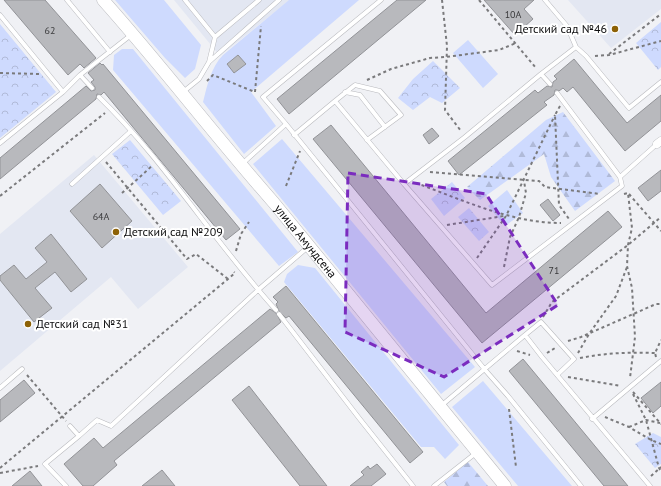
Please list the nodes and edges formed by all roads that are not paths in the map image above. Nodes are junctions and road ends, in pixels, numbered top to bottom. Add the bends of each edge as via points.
1 (67, 0) edge
2 (103, 0) edge
3 (185, 0) edge
4 (259, 0) edge
5 (279, 0) edge
6 (381, 0) edge
7 (545, 0) edge
8 (0, 15) edge
9 (133, 34) junction
10 (215, 38) junction
11 (576, 47) junction
12 (110, 52) junction
13 (209, 62) junction
14 (541, 74) junction
15 (80, 75) junction
16 (661, 82) edge
17 (550, 84) dead end
18 (92, 88) dead end
19 (63, 92) junction
20 (345, 92) junction
21 (557, 93) dead end
22 (182, 94) junction
23 (99, 97) dead end
24 (335, 101) junction
25 (286, 124) junction
26 (385, 127) junction
27 (131, 131) junction
28 (294, 135) junction
29 (367, 140) junction
30 (659, 142) edge
31 (0, 143) edge
32 (241, 165) junction
33 (620, 177) junction
34 (72, 184) dead end
35 (404, 184) junction
36 (308, 247) junction
37 (258, 290) junction
38 (276, 310) dead end
39 (279, 314) dead end
40 (525, 335) junction
41 (660, 362) edge
42 (22, 369) road end
43 (484, 369) junction
44 (557, 375) junction
45 (0, 388) edge
46 (440, 406) junction
47 (592, 419) junction
48 (70, 426) road end
49 (79, 436) junction
50 (477, 452) junction
51 (66, 486) edge
52 (413, 486) edge
53 (434, 486) edge
54 (505, 486) edge
55 (581, 486) edge
56 (650, 486) edge

1 - 12 lane
2 - 9 main road, улица Амундсена
3 - 10 lane
4 - 10 lane
5 - 13 lane
6 - 25 lane via 263,97
7 - 11 lane via 567,26
8 - 19 lane
9 - 12 lane
9 - 22 main road, улица Амундсена
10 - 13 lane
11 - 14 lane
11 - 16 lane via 629,108
12 - 15 lane
13 - 22 lane via 199,80
14 - 17 lane
14 - 35 lane
15 - 18 lane
15 - 19 lane
19 - 31 lane
20 - 24 lane
20 - 26 lane via 360,96
20 - 26 lane via 355,85 380,91 401,115
21 - 33 lane
22 - 32 main road, улица Амундсена
23 - 27 lane
24 - 28 lane
24 - 29 lane
25 - 28 lane
25 - 32 lane
26 - 29 lane
27 - 34 lane
27 - 37 lane
28 - 43 lane
29 - 35 lane
30 - 33 lane
32 - 36 main road, улица Амундсена
33 - 35 lane via 622,186 492,285
36 - 37 lane
36 - 46 main road, улица Амундсена
37 - 38 lane
37 - 49 lane via 111,426 97,420
39 - 52 lane
40 - 43 lane
40 - 44 lane
40 - 44 lane via 541,322 574,359
41 - 47 lane
42 - 45 lane
43 - 46 lane
43 - 55 lane
44 - 47 lane
46 - 50 main road, улица Амундсена
47 - 56 lane
48 - 49 lane
49 - 51 lane via 45,464
50 - 53 lane
50 - 54 main road, улица Амундсена

